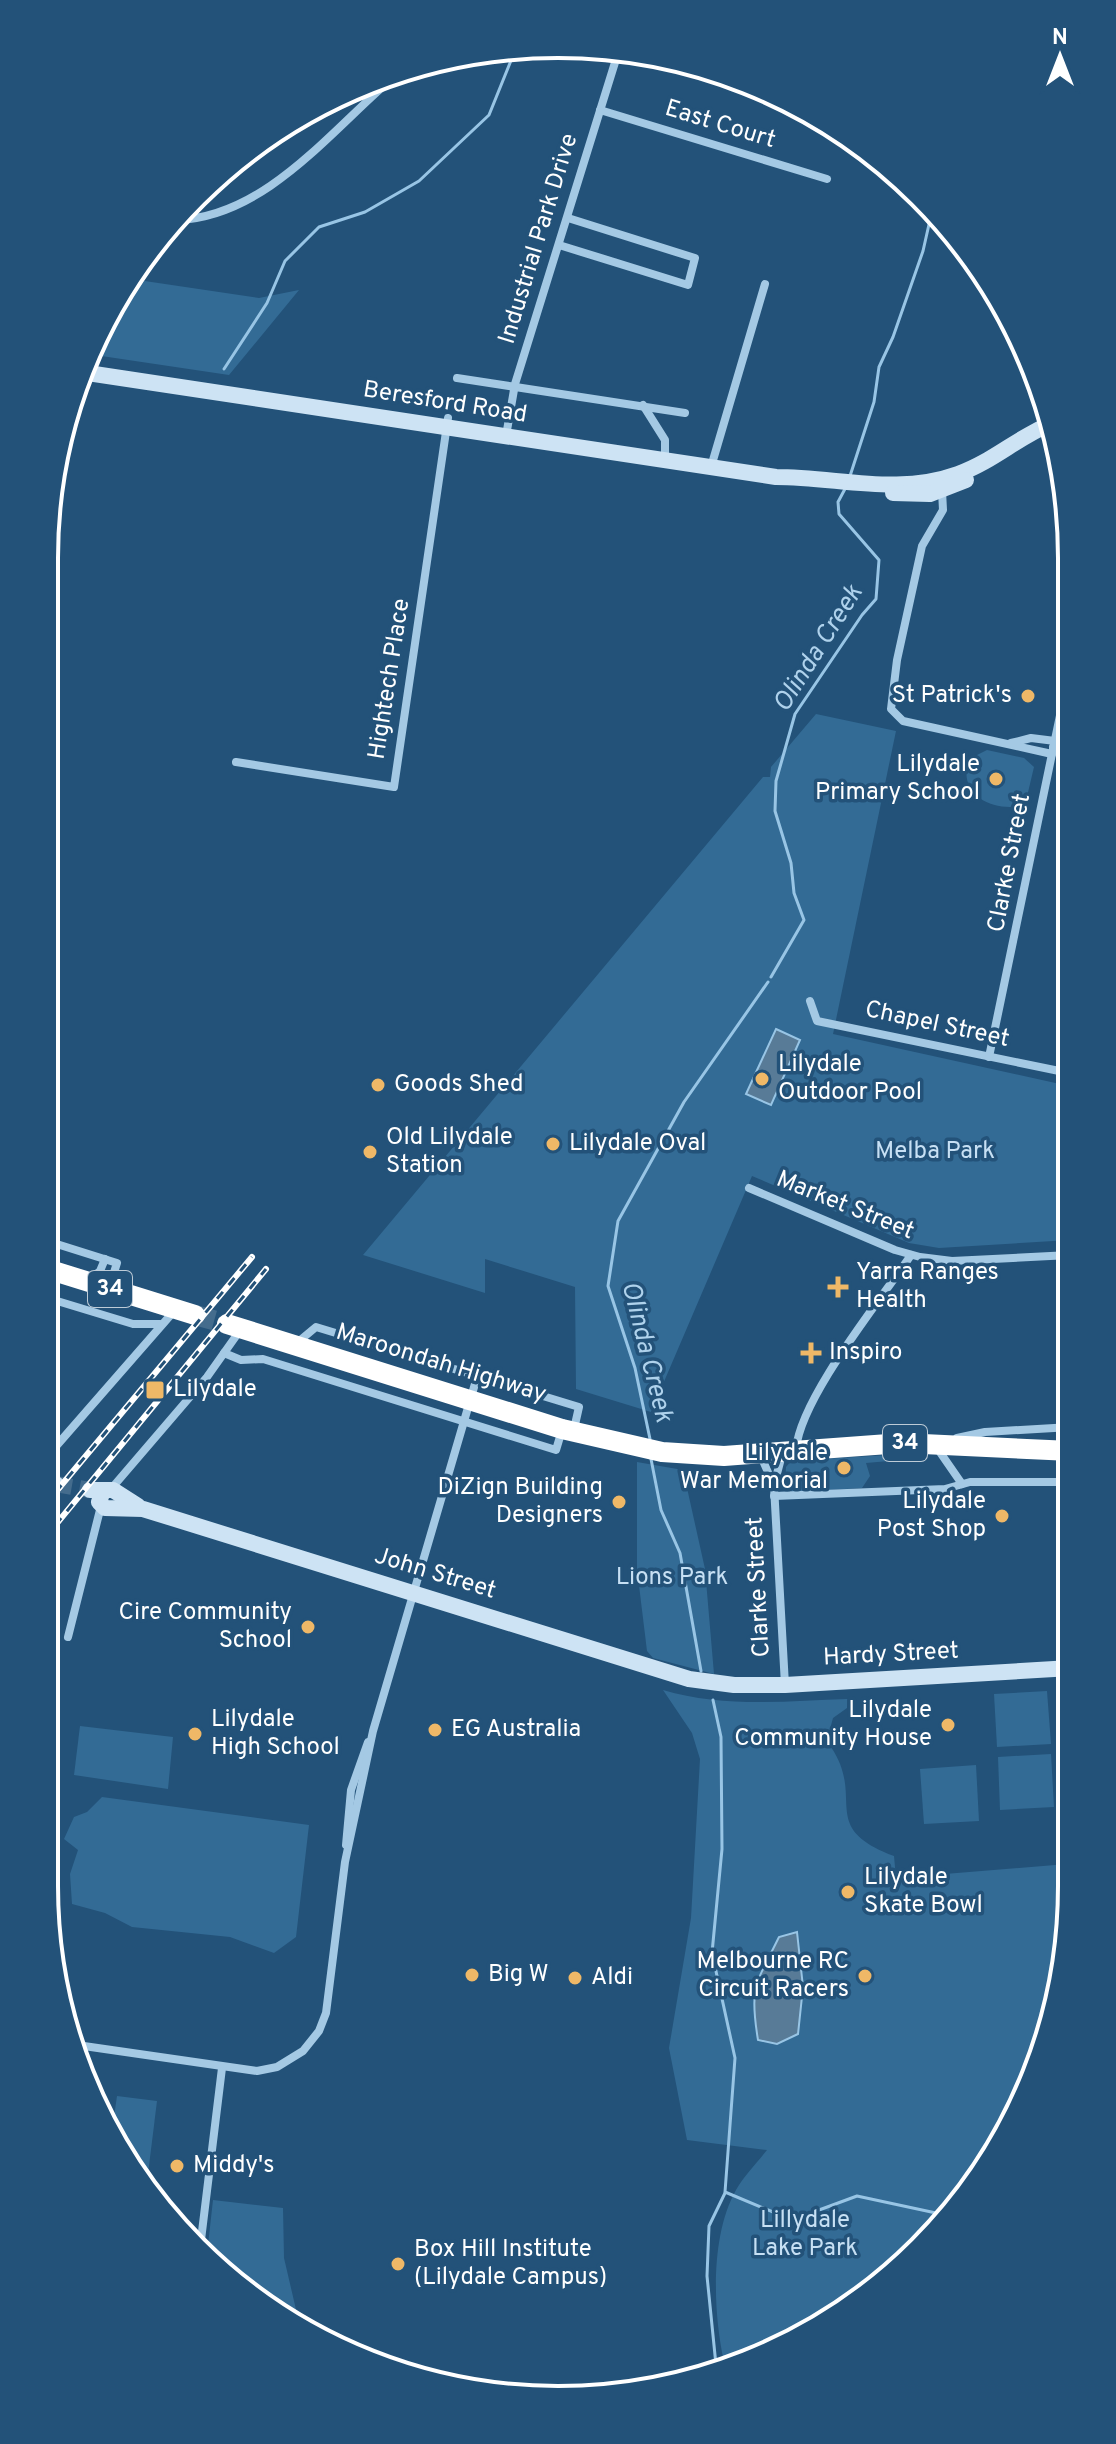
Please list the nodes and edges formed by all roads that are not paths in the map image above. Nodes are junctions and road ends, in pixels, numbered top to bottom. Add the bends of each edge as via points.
1 (615, 61) edge
2 (376, 93) edge
3 (600, 110) junction
4 (827, 179) dead end
5 (568, 218) junction
6 (190, 219) edge
7 (559, 245) junction
8 (765, 284) dead end
9 (97, 365) edge
10 (94, 374) edge
11 (457, 378) dead end
12 (515, 384) junction
13 (643, 405) junction
14 (685, 413) dead end
15 (448, 423) junction
16 (1041, 429) edge
17 (507, 432) junction
18 (666, 456) junction
19 (711, 463) junction
20 (940, 485) junction
21 (1058, 724) edge
22 (1053, 747) junction
23 (1058, 748) edge
24 (236, 762) dead end
25 (810, 1001) dead end
26 (989, 1057) junction
27 (1058, 1071) edge
28 (749, 1188) dead end
29 (58, 1244) edge
30 (911, 1255) junction
31 (1058, 1256) edge
32 (105, 1259) junction
33 (58, 1272) edge
34 (86, 1281) junction
35 (109, 1288) junction
36 (58, 1301) edge
37 (177, 1316) junction
38 (234, 1326) joint
39 (294, 1345) junction
40 (224, 1353) junction
41 (477, 1377) junction
42 (471, 1401) junction
43 (465, 1421) junction
44 (1058, 1428) edge
45 (563, 1429) junction
46 (58, 1444) edge
47 (934, 1444) junction
48 (790, 1450) junction
49 (1058, 1450) edge
50 (759, 1453) junction
51 (1058, 1482) edge
52 (962, 1484) junction
53 (774, 1491) junction
54 (103, 1498) junction
55 (412, 1592) junction
56 (68, 1637) dead end
57 (1058, 1669) edge
58 (714, 1683) joint
59 (785, 1685) junction
60 (85, 2046) edge
61 (222, 2068) junction
62 (201, 2237) edge

1 - 3 street, Industrial Park Drive
2 - 6 street via 252,200 210,217
3 - 4 street, East Court
3 - 5 street, Industrial Park Drive
5 - 7 street, Industrial Park Drive
5 - 7 street via 695,258 688,285
7 - 12 street, Industrial Park Drive
8 - 19 street
9 - 15 main road, Beresford Road
10 - 15 main road, Beresford Road
11 - 12 street
12 - 13 street
12 - 17 street, Industrial Park Drive
13 - 14 street
13 - 18 street via 665,440
15 - 17 main road, Beresford Road
15 - 24 street, Hightech Place via 394,787
16 - 20 main road, Beresford Road via 971,477
17 - 18 main road, Beresford Road
18 - 19 main road, Beresford Road
19 - 20 main road, Beresford Road via 907,495
20 - 22 street via 943,510 923,543 897,660 892,712 903,721 1011,743 1031,738
21 - 22 street, Clarke Street
22 - 23 street
22 - 26 street, Clarke Street
25 - 26 street, Chapel Street via 817,1021
26 - 27 street, Chapel Street
28 - 30 street, Market Street
29 - 32 street
30 - 31 street, Market Street via 952,1261
30 - 48 street, Clarke Street via 836,1365
32 - 34 street via 100,1271
32 - 35 street via 117,1263
33 - 34 highway, 34
34 - 35 highway, 34
35 - 37 highway, 34
36 - 37 street via 133,1324
37 - 46 street
38 - 39 highway, Maroondah Highway / 34
38 - 40 street
39 - 41 street via 316,1327
39 - 42 highway, Maroondah Highway / 34
40 - 43 street via 241,1360 263,1359
40 - 54 street
41 - 42 street
41 - 45 street via 579,1407
42 - 43 street
42 - 45 highway, Maroondah Highway / 34
43 - 45 street via 556,1450
43 - 55 street
44 - 47 street via 985,1432
45 - 50 highway, Maroondah Highway / 34 via 693,1456
47 - 48 highway, 34
47 - 49 highway, 34
47 - 52 street
48 - 50 highway, 34
48 - 53 street, Clarke Street
50 - 53 street, Clarke Street
51 - 52 street
52 - 53 street via 945,1489
53 - 59 street, Clarke Street
54 - 55 main road, John Street
54 - 56 street
55 - 58 main road, John Street via 640,1667
55 - 61 street via 356,1790 326,2013 319,2031 303,2051 268,2070
57 - 59 main road, Hardy Street
58 - 59 main road, Hardy Street
60 - 61 street
61 - 62 street

